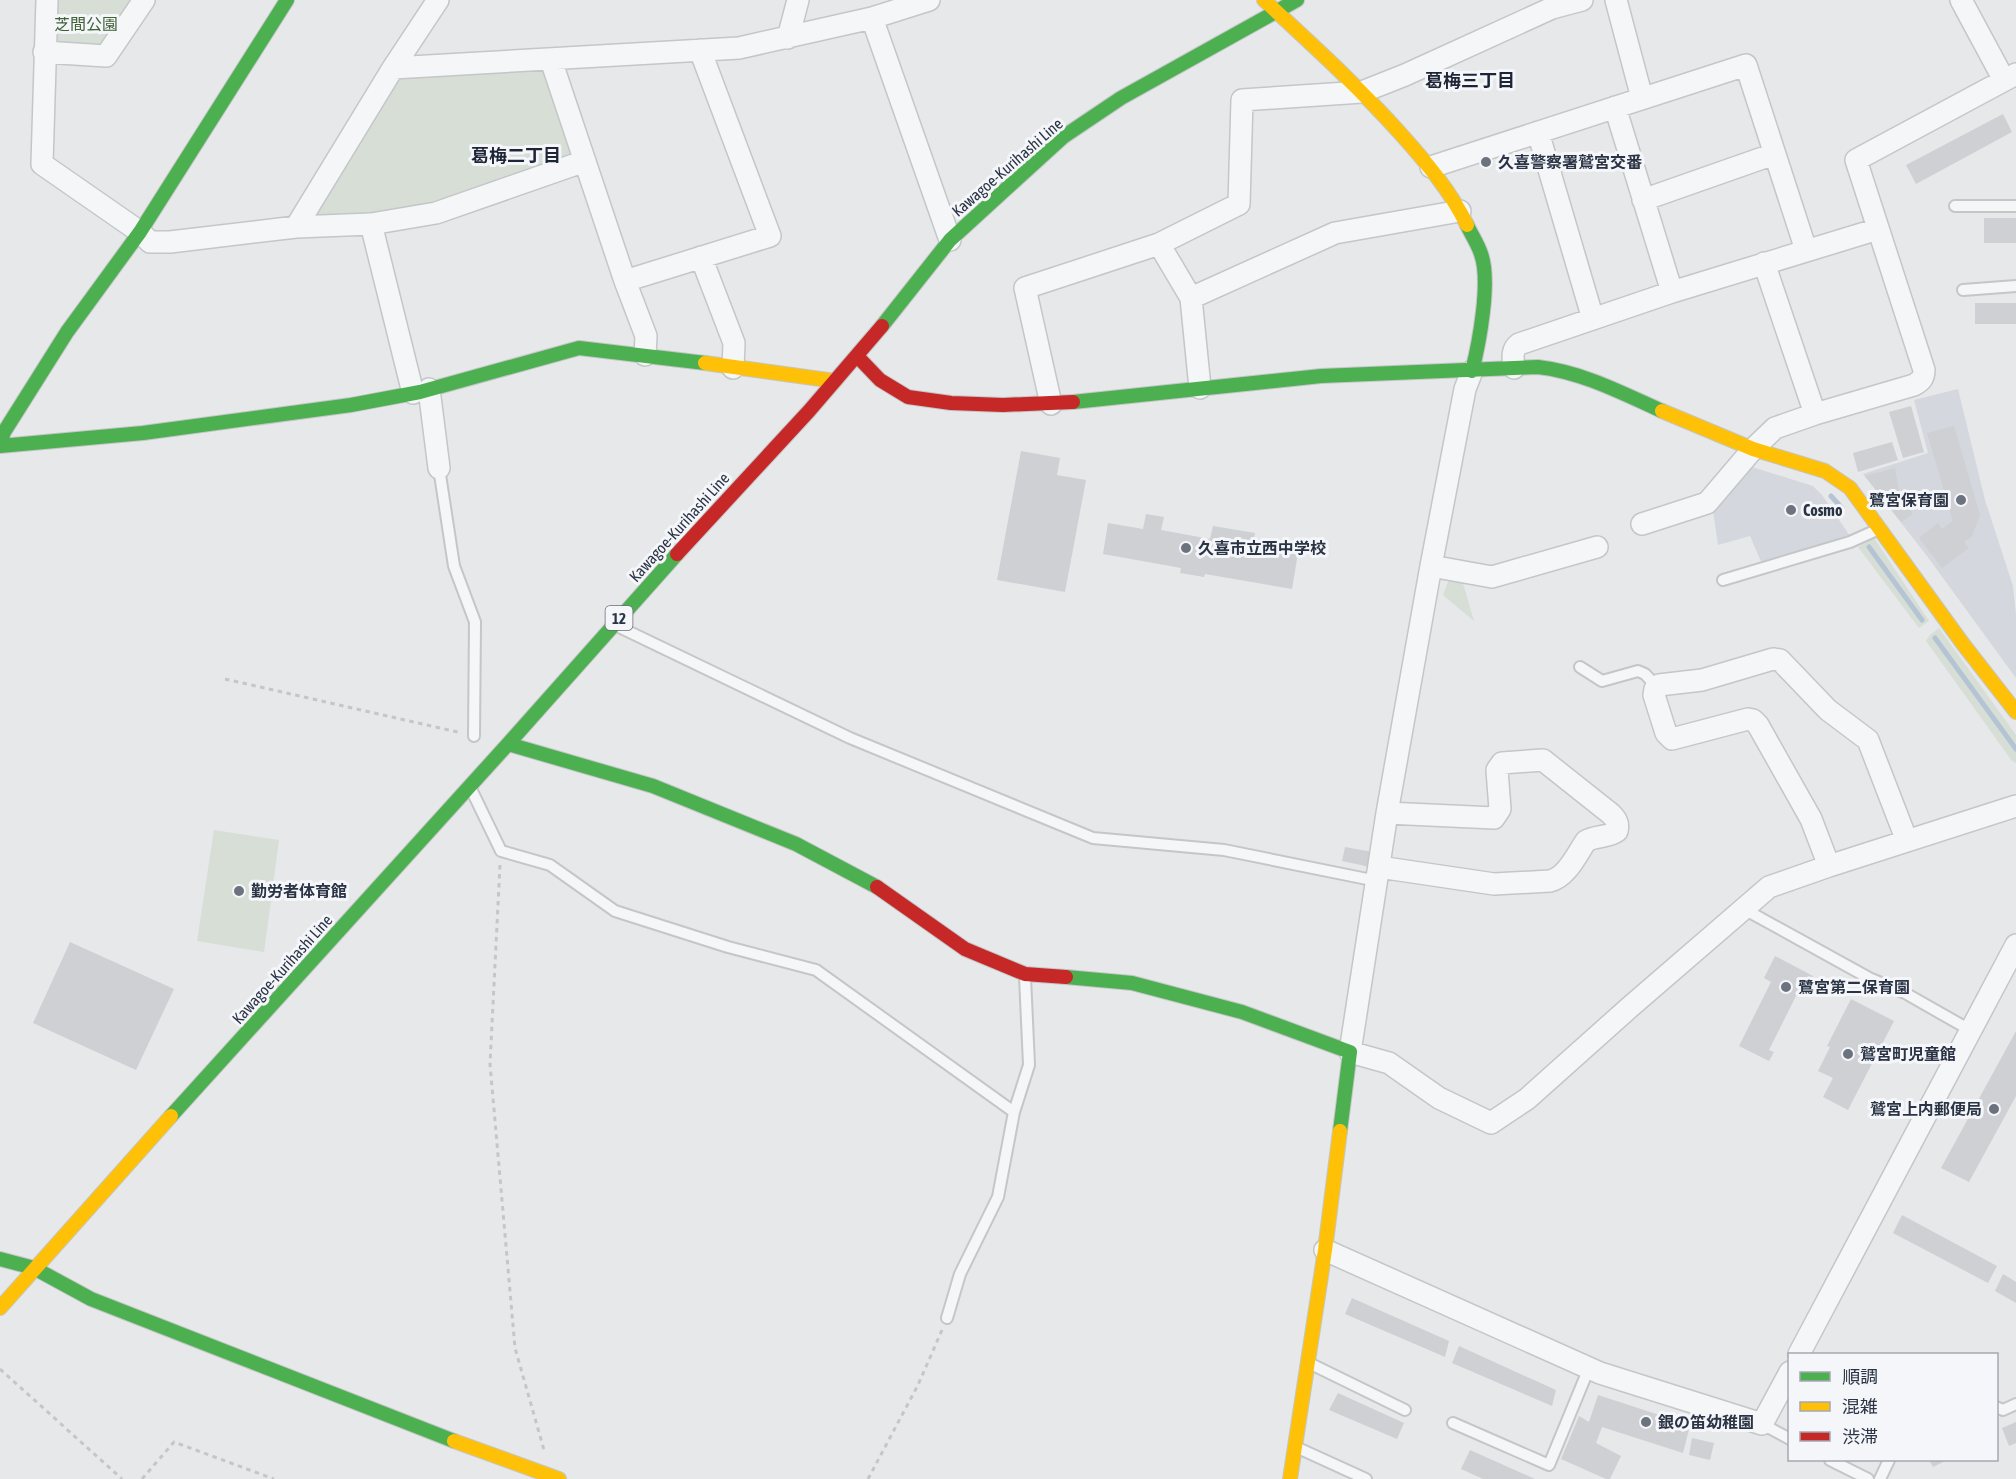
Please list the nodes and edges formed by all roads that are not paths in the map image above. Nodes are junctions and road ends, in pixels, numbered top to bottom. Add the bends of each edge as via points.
1 (47, 0) edge
2 (144, 0) edge
3 (287, 0) edge
4 (438, 0) edge
5 (798, 0) edge
6 (929, 0) edge
7 (1264, 0) edge
8 (1297, 0) edge
9 (1582, 0) edge
10 (1616, 0) edge
11 (1960, 0) edge
12 (1550, 4) edge
13 (1276, 11) junction
14 (872, 18) junction
15 (788, 38) junction
16 (700, 50) junction
17 (44, 52) junction
18 (551, 60) junction
19 (393, 68) junction
20 (2010, 77) edge
21 (1362, 92) junction
22 (1642, 98) junction
23 (1615, 106) junction
24 (1538, 132) junction
25 (1774, 154) junction
26 (585, 161) junction
27 (1431, 167) junction
28 (1643, 200) junction
29 (1955, 206) dead end
30 (2016, 206) edge
31 (1460, 212) junction
32 (371, 224) junction
33 (296, 227) junction
34 (1878, 229) junction
35 (140, 232) junction
36 (950, 240) junction
37 (1159, 244) junction
38 (1806, 250) junction
39 (701, 257) junction
40 (1764, 263) junction
41 (625, 281) junction
42 (2016, 286) edge
43 (1963, 290) dead end
44 (1672, 292) junction
45 (1191, 298) junction
46 (1593, 319) junction
47 (645, 355) junction
48 (857, 356) junction
49 (734, 368) junction
50 (1514, 368) junction
51 (1472, 370) junction
52 (835, 381) junction
53 (1200, 388) junction
54 (421, 391) junction
55 (1052, 404) junction
56 (1815, 414) junction
57 (0, 446) edge
58 (1753, 449) junction
59 (439, 468) joint
60 (1642, 524) dead end
61 (1880, 529) junction
62 (1597, 547) dead end
63 (1431, 566) junction
64 (1723, 580) dead end
65 (614, 625) junction
66 (1580, 667) dead end
67 (1657, 687) junction
68 (2016, 712) edge
69 (474, 736) road end
70 (508, 744) junction
71 (470, 786) junction
72 (2016, 806) edge
73 (1387, 813) junction
74 (1907, 841) junction
75 (1829, 866) junction
76 (1378, 874) junction
77 (1744, 909) junction
78 (2016, 945) edge
79 (1025, 974) junction
80 (1970, 1030) junction
81 (1350, 1052) junction
82 (1014, 1112) junction
83 (1325, 1250) junction
84 (0, 1259) edge
85 (34, 1268) junction
86 (0, 1308) edge
87 (947, 1318) road end
88 (1800, 1353) edge
89 (1308, 1362) junction
90 (1589, 1368) junction
91 (1788, 1376) edge
92 (2016, 1404) edge
93 (1998, 1408) edge
94 (1405, 1410) dead end
95 (1453, 1423) dead end
96 (1762, 1424) junction
97 (1788, 1438) edge
98 (1295, 1446) junction
99 (1832, 1461) edge
100 (1889, 1461) edge
101 (555, 1478) edge
102 (1290, 1479) edge
103 (1366, 1479) edge
104 (1868, 1479) edge
105 (1880, 1479) edge

1 - 17 street
2 - 17 street via 106,56
3 - 35 street
4 - 19 street
5 - 15 street
6 - 14 street
7 - 13 street
8 - 13 street, Kawagoe-Kurihashi Line / 12
9 - 12 street
10 - 22 street
11 - 20 street
12 - 21 street
13 - 21 street
13 - 36 street, Kawagoe-Kurihashi Line / 12 via 1120,98 1063,137
14 - 15 street
14 - 36 street
15 - 16 street via 738,48
16 - 18 street
16 - 39 street via 770,236
17 - 35 street via 42,164
18 - 19 street
18 - 26 street
19 - 33 street
20 - 34 street via 1856,160
21 - 27 street
21 - 37 street via 1242,100 1239,204
22 - 23 street
22 - 25 street via 1746,65
23 - 24 street
23 - 28 street
24 - 27 street
24 - 46 street
25 - 28 street
25 - 38 street
26 - 32 street via 436,213
26 - 41 street
27 - 31 street
28 - 44 street
29 - 30 lane
31 - 45 street via 1335,233
31 - 51 street via 1482,256 1485,283
32 - 33 street
32 - 54 street
33 - 35 street via 170,242 150,242
34 - 38 street
34 - 56 street via 1924,376 1914,385
35 - 57 street via 67,332 4,432
36 - 48 street, Kawagoe-Kurihashi Line / 12
37 - 45 street
37 - 55 street via 1026,288
38 - 40 street
39 - 41 street
39 - 49 street via 734,343
40 - 44 street
40 - 56 street
41 - 47 street via 646,336
42 - 43 lane
44 - 46 street
45 - 53 street
46 - 50 street via 1519,344 1513,354
47 - 49 street
47 - 54 street via 593,348 571,350
48 - 52 street, Kawagoe-Kurihashi Line / 12
48 - 55 street via 880,380 908,397 951,403
49 - 52 street
50 - 51 street
50 - 58 street via 1557,369 1602,383
51 - 53 street via 1321,376
51 - 63 street
52 - 65 street, Kawagoe-Kurihashi Line / 12
53 - 55 street
54 - 57 street via 351,405 143,434
54 - 59 street
56 - 58 street via 1775,428
58 - 60 street via 1707,504
58 - 61 street via 1839,478
59 - 69 lane via 454,566 475,622
61 - 64 lane via 1850,542
61 - 68 street
62 - 63 street via 1492,577
63 - 73 street
65 - 70 street, Kawagoe-Kurihashi Line / 12
65 - 76 lane via 850,738 1093,838 1224,850
66 - 67 lane via 1602,681 1638,671
67 - 74 street via 1780,660 1828,710 1868,740
67 - 75 street via 1654,695 1666,733 1672,739 1748,719 1758,725 1811,819
70 - 71 street, Kawagoe-Kurihashi Line / 12
70 - 79 street via 653,786 796,844 881,889 964,950
71 - 82 lane via 501,851 550,865 615,911 816,970
71 - 85 street, Kawagoe-Kurihashi Line / 12
72 - 74 street
73 - 76 street
73 - 76 street via 1494,818 1500,808 1499,767 1544,759 1611,814 1618,826 1613,834 1586,841 1563,874 1550,881 1494,884
74 - 75 street
75 - 77 street via 1769,887
76 - 81 street
77 - 80 lane
77 - 81 street via 1527,1099 1491,1123 1439,1098 1389,1063
78 - 80 street
79 - 81 street via 1132,983 1242,1012
79 - 82 lane via 1029,1065
80 - 88 street
81 - 83 street
82 - 87 lane via 998,1197 960,1274
83 - 89 street
83 - 90 street
84 - 85 street
85 - 86 street, Kawagoe-Kurihashi Line / 12
85 - 101 street via 91,1299
89 - 94 lane
89 - 98 street
90 - 95 lane via 1549,1466
90 - 96 street
91 - 96 street
92 - 93 lane via 2003,1410
96 - 97 lane
98 - 102 street
98 - 103 lane
99 - 104 lane
100 - 105 lane

